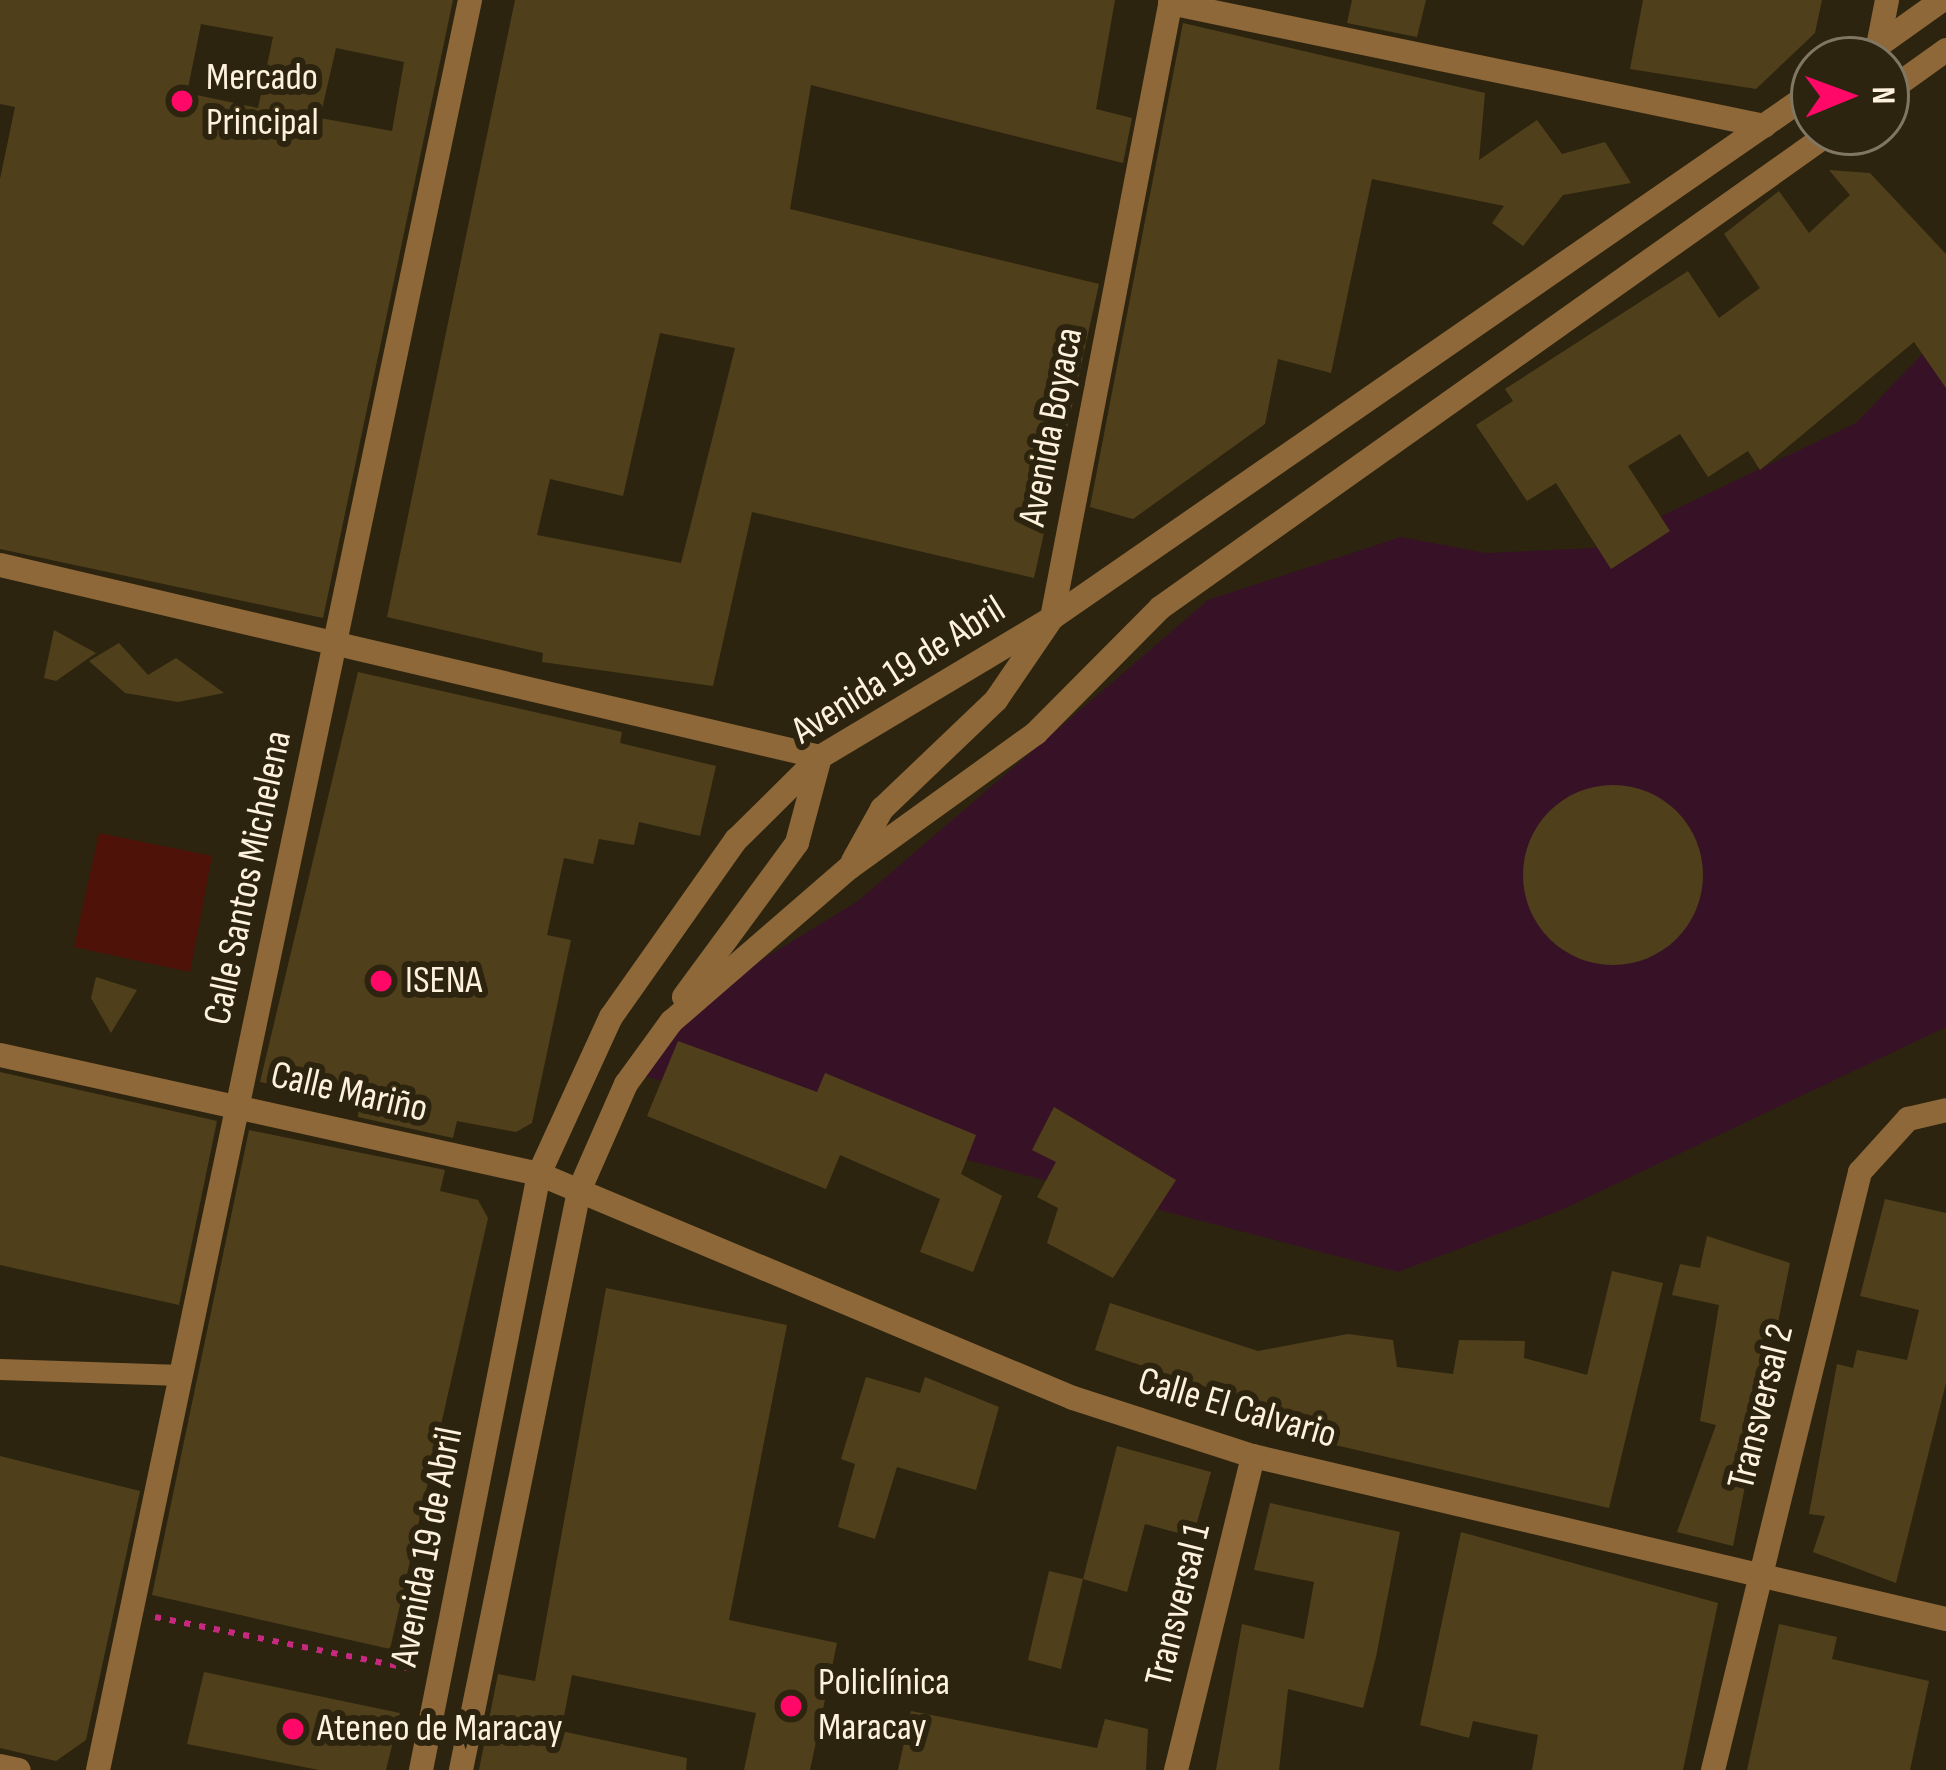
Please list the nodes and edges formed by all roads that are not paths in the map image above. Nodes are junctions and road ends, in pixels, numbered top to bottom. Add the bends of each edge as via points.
1 (470, 0) edge
2 (1887, 0) edge
3 (1942, 0) edge
4 (1171, 2) edge
5 (1874, 36) edge
6 (1892, 36) edge
7 (1946, 50) edge
8 (1910, 76) edge
9 (1790, 108) edge
10 (1764, 126) junction
11 (1797, 156) edge
12 (0, 565) edge
13 (1052, 618) junction
14 (335, 641) junction
15 (820, 757) junction
16 (849, 868) junction
17 (671, 1022) junction
18 (0, 1054) edge
19 (238, 1104) junction
20 (1946, 1110) edge
21 (539, 1174) junction
22 (579, 1191) junction
23 (0, 1369) edge
24 (182, 1375) junction
25 (1252, 1456) junction
26 (1756, 1576) junction
27 (1946, 1619) edge
28 (0, 1766) edge
29 (19, 1770) edge
30 (98, 1770) edge
31 (421, 1770) edge
32 (461, 1770) edge
33 (1176, 1770) edge
34 (1713, 1770) edge

1 - 14 street, Calle Santos Michelena
2 - 5 street
3 - 6 street
4 - 10 street
4 - 13 street, Avenida Boyaca
7 - 8 street
9 - 10 street, Avenida 19 de Abril
10 - 13 street, Avenida 19 de Abril
11 - 16 street, Avenida 19 de Abril via 1160,608 1036,733
12 - 14 street
13 - 15 street, Avenida 19 de Abril
13 - 16 street, Avenida Boyaca via 996,700 881,809
14 - 15 street
14 - 19 street, Calle Santos Michelena
15 - 17 street via 797,843 714,943
15 - 21 street, Avenida 19 de Abril via 665,933 611,1017
16 - 17 street, Avenida 19 de Abril
17 - 22 street, Avenida 19 de Abril via 626,1084
18 - 19 street, Calle Mariño
19 - 21 street, Calle Mariño
19 - 24 street, Calle Santos Michelena
20 - 26 street, Transversal 2 via 1908,1119 1860,1172
21 - 22 street, Calle El Calvario
21 - 31 street, Avenida 19 de Abril
22 - 25 street, Calle El Calvario via 1072,1398
22 - 32 street, Avenida 19 de Abril
23 - 24 lane
24 - 30 street, Calle Santos Michelena
25 - 26 street, Calle El Calvario
25 - 33 street, Transversal 1
26 - 27 street, Calle El Calvario
26 - 34 street, Transversal 2
28 - 29 street

